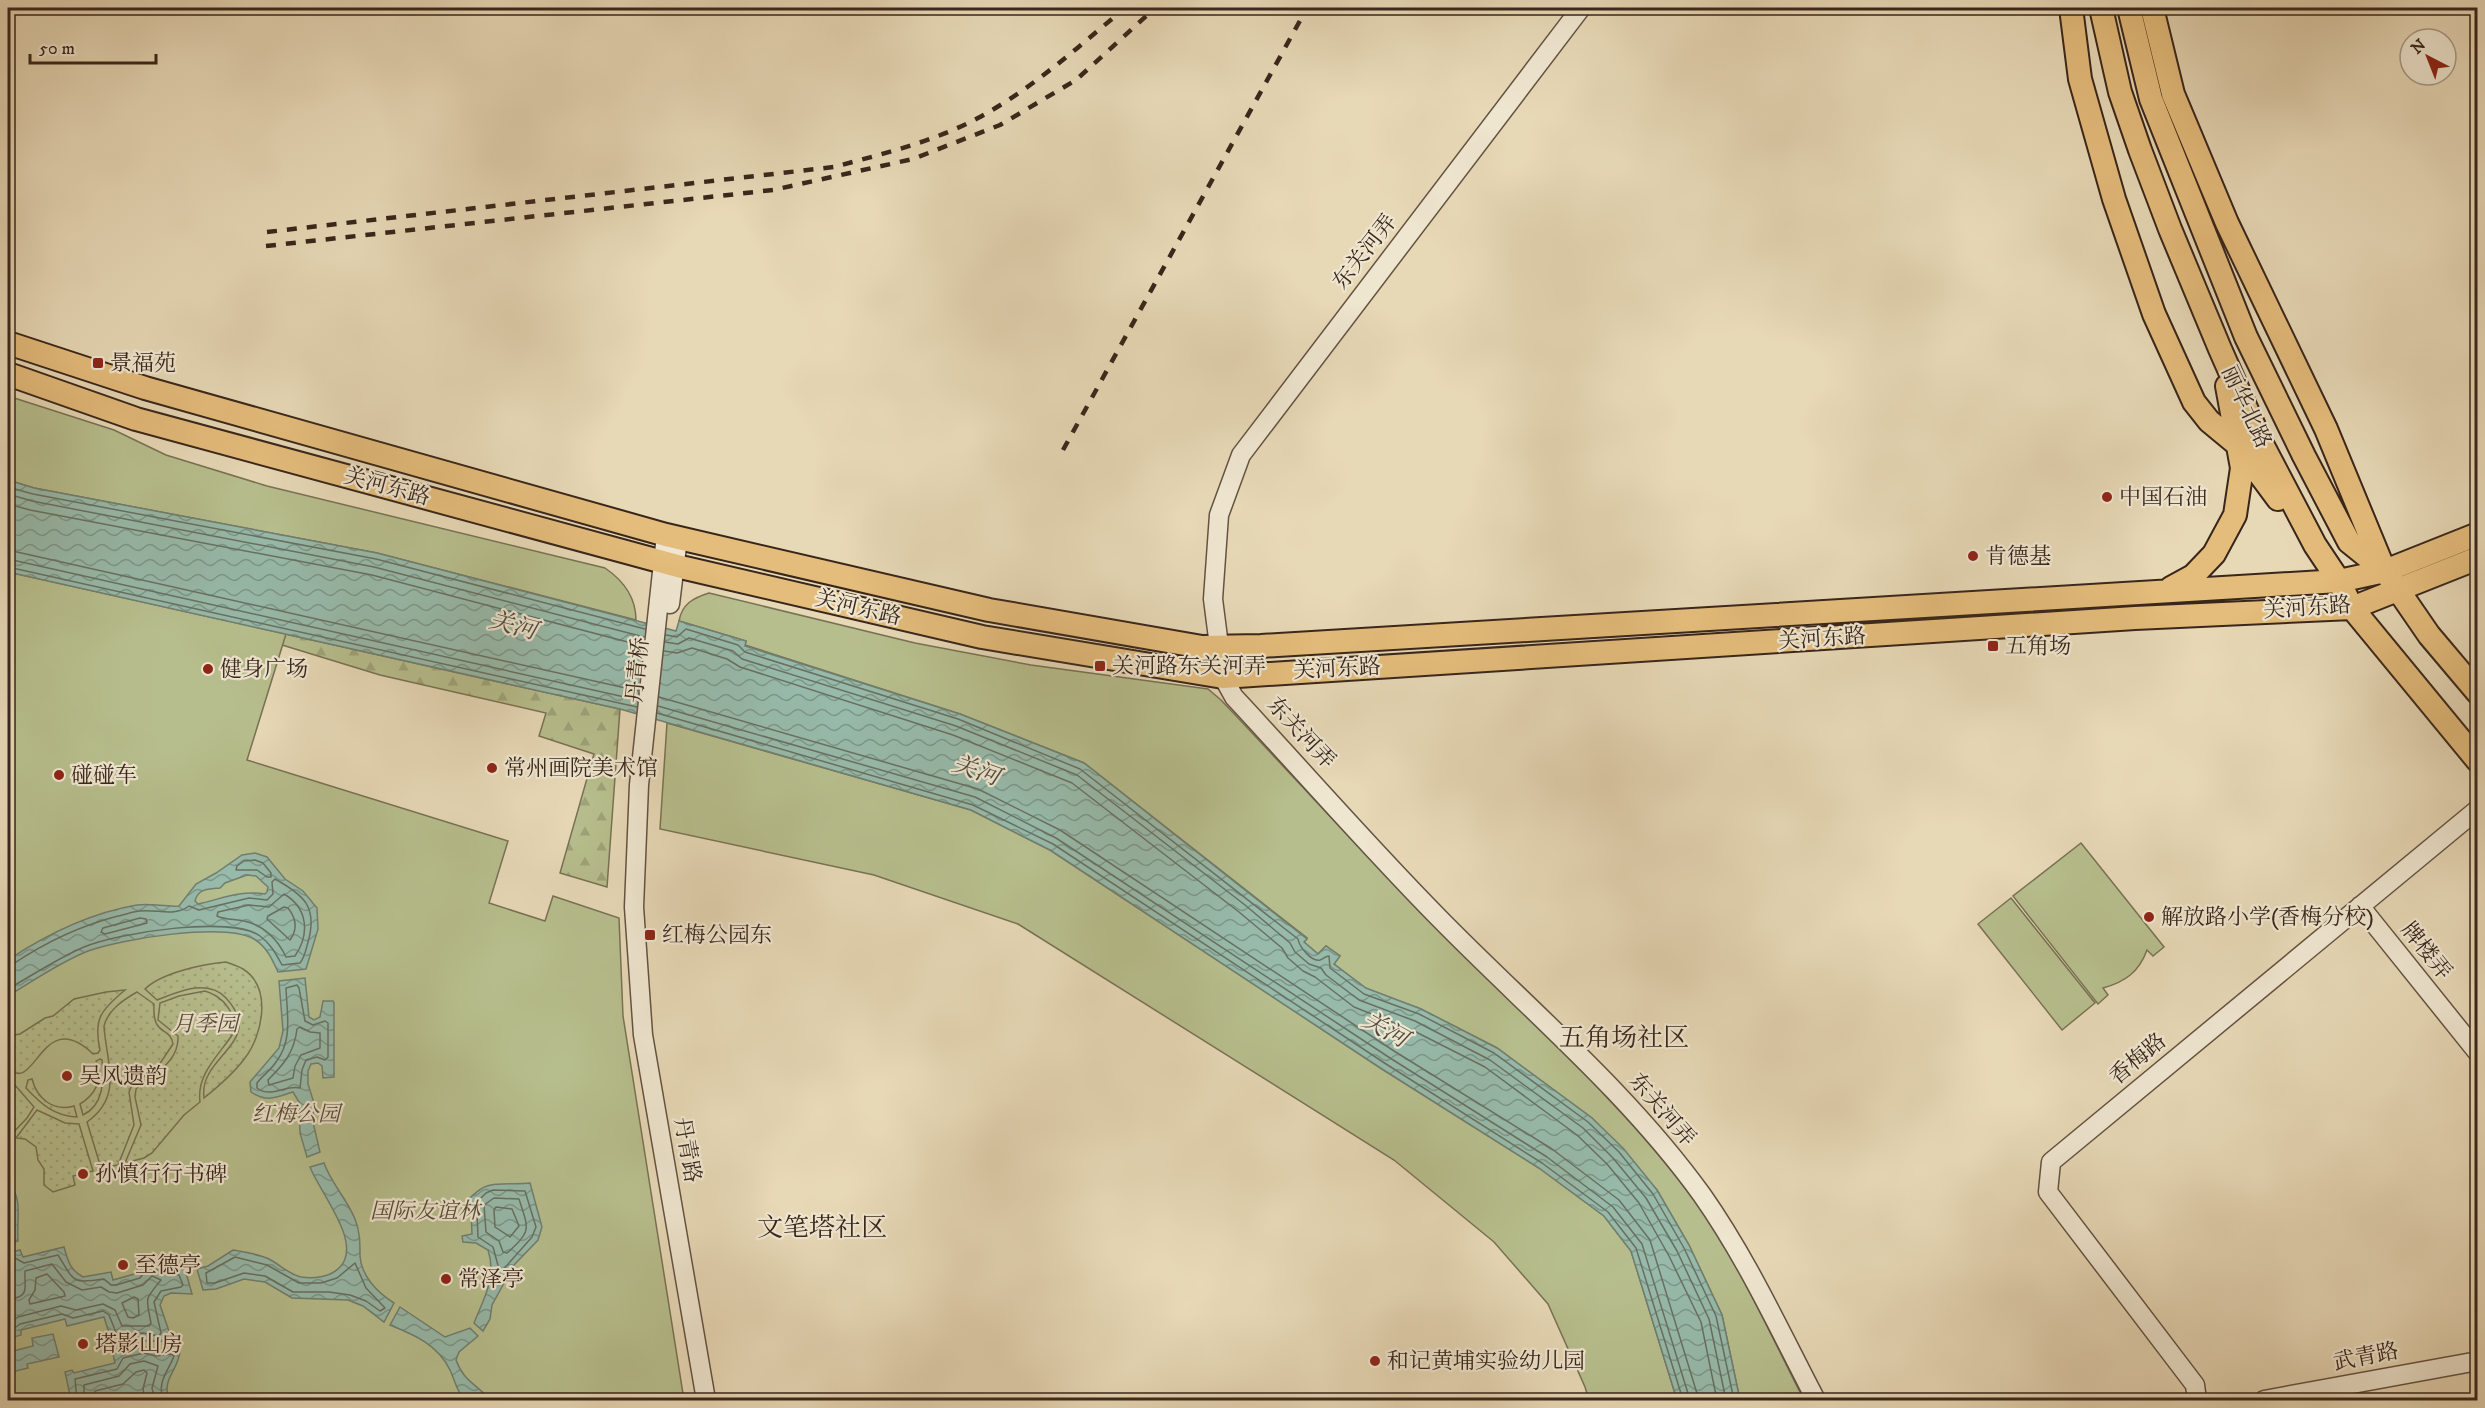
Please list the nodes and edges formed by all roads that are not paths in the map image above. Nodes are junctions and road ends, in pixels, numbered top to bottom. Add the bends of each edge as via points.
1 (1581, 8) edge
2 (2071, 8) edge
3 (2101, 8) edge
4 (2129, 8) edge
5 (2152, 8) edge
6 (8, 343) edge
7 (2220, 349) junction
8 (8, 375) edge
9 (2238, 445) junction
10 (2478, 534) edge
11 (672, 537) junction
12 (2478, 558) edge
13 (668, 563) junction
14 (2391, 580) junction
15 (2338, 581) junction
16 (2167, 590) junction
17 (2352, 608) junction
18 (1220, 647) junction
19 (1222, 677) junction
20 (2478, 693) edge
21 (650, 730) joint
22 (2478, 761) edge
23 (2478, 809) edge
24 (2360, 906) junction
25 (2478, 1053) edge
26 (2478, 1361) edge
27 (706, 1401) edge
28 (1816, 1401) edge
29 (2197, 1401) edge
30 (2264, 1401) edge

1 - 18 street, 东关河弄 via 1241,455 1219,515 1213,599
2 - 9 main road via 2080,79 2114,199 2154,314 2194,402 2209,421
3 - 7 main road, 丽华北路 via 2120,92 2170,229
4 - 14 main road, 丽华北路 via 2151,99 2246,337 2349,542
5 - 14 main road via 2177,105
6 - 11 main road, 关河东路 via 145,388
7 - 9 main road
7 - 15 main road, 丽华北路 via 2261,442
8 - 13 main road, 关河东路 via 136,419
9 - 15 main road
9 - 16 main road via 2242,468 2235,515 2214,554 2193,576
10 - 14 main road, 关河东路
11 - 13 street
11 - 18 main road, 关河东路 via 989,610
12 - 14 main road, 关河东路
13 - 19 main road, 关河东路 via 982,637
13 - 21 street, 丹青桥
14 - 15 main road, 关河东路
14 - 17 main road, 关河东路
14 - 20 main road, 丽华北路 via 2429,635
15 - 16 main road, 关河东路
15 - 17 main road, 丽华北路
16 - 18 main road, 关河东路
17 - 19 main road, 关河东路 via 2134,618
17 - 22 main road, 丽华北路
18 - 19 street, 东关河弄
19 - 28 street, 东关河弄 via 1234,697 1437,916 1614,1091 1668,1151 1741,1254
21 - 27 street, 丹青路 via 639,785 634,907 643,1035
23 - 24 street, 香梅路
24 - 25 street, 牌楼弄
24 - 29 street, 香梅路 via 2051,1162 2048,1192 2195,1385
26 - 30 street, 武青路

